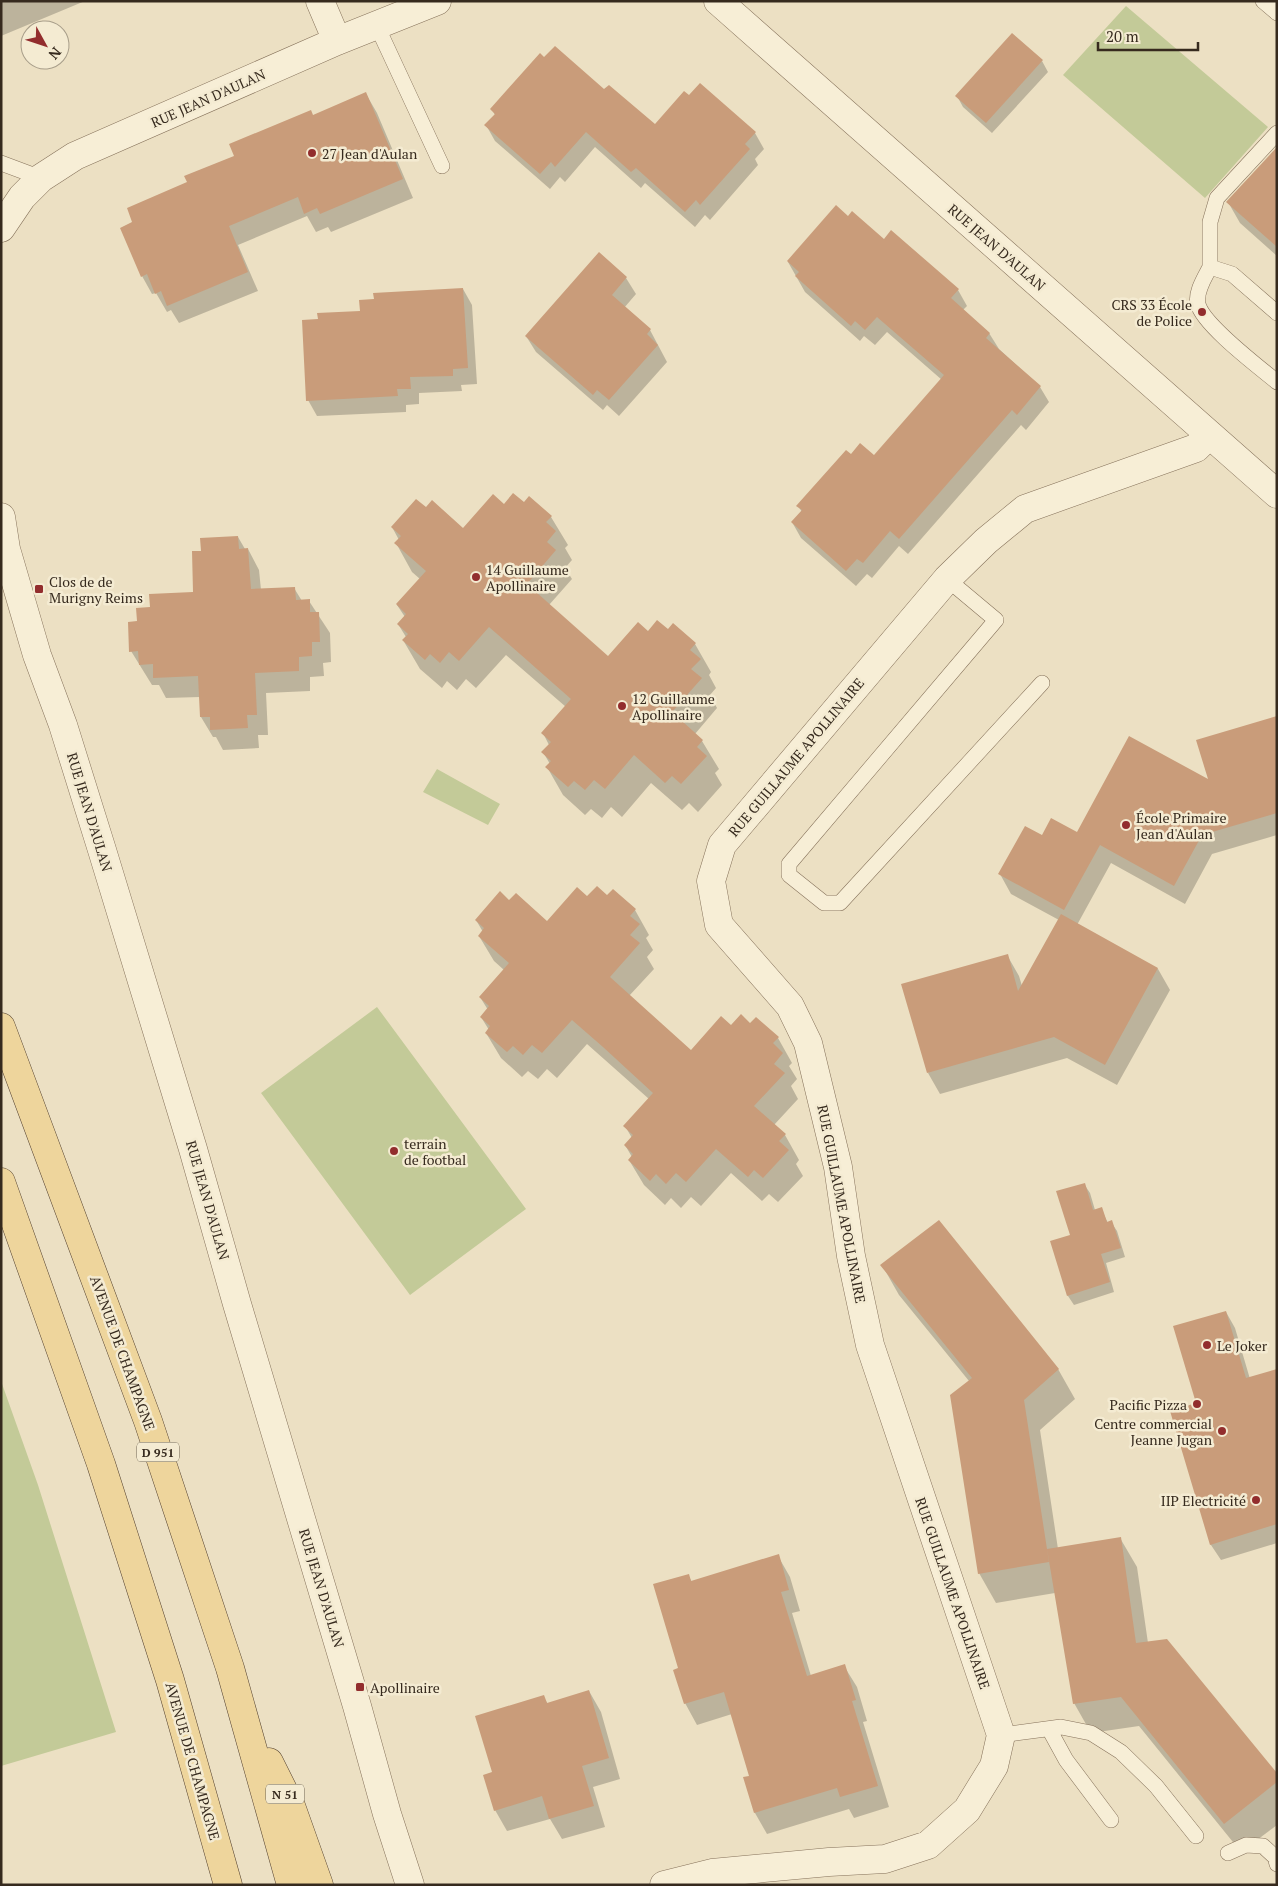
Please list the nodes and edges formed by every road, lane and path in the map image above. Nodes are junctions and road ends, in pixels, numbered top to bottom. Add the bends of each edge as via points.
1 (320, 1) edge
2 (437, 1) edge
3 (718, 1) edge
4 (1263, 1) edge
5 (1277, 13) edge
6 (377, 26) junction
7 (337, 41) junction
8 (1277, 133) edge
9 (1, 163) edge
10 (442, 166) dead end
11 (41, 178) junction
12 (1, 228) edge
13 (1210, 267) junction
14 (1277, 313) edge
15 (1277, 382) edge
16 (1209, 435) junction
17 (1277, 494) edge
18 (1, 517) edge
19 (947, 579) junction
20 (1042, 683) dead end
21 (1, 1027) edge
22 (1, 1182) edge
23 (241, 1708) junction
24 (1049, 1729) junction
25 (1001, 1735) junction
26 (1111, 1820) dead end
27 (1196, 1836) dead end
28 (1228, 1854) dead end
29 (1277, 1864) edge
30 (228, 1885) edge
31 (290, 1885) edge
32 (319, 1885) edge
33 (410, 1885) edge
34 (664, 1885) edge

1 - 7 street
2 - 6 street, RUE JEAN D'AULAN
3 - 16 street, RUE JEAN D'AULAN
4 - 5 lane
6 - 7 street, RUE JEAN D'AULAN
6 - 10 lane
7 - 11 street, RUE JEAN D'AULAN via 75,156
8 - 13 lane via 1217,198 1210,222
9 - 11 lane
11 - 12 street, RUE JEAN D'AULAN via 22,197
13 - 14 lane via 1232,274
13 - 15 lane via 1199,292 1198,304 1209,323
16 - 17 street, RUE JEAN D'AULAN
16 - 19 street, RUE GUILLAUME APOLLINAIRE via 1196,448 1025,509 986,540
18 - 33 street, RUE JEAN D'AULAN via 6,549 37,655 63,725 182,1112
19 - 20 lane via 996,620 789,864 789,875 824,903 840,903
19 - 25 street, RUE GUILLAUME APOLLINAIRE via 722,845 711,881 719,925 790,1006 808,1043 838,1167 851,1256 870,1346
21 - 23 main road, AVENUE DE CHAMPAGNE / D 951 via 148,1421
22 - 30 main road, AVENUE DE CHAMPAGNE via 101,1464 170,1680
23 - 31 main road, AVENUE DE CHAMPAGNE / D 951
23 - 32 main road, N 51 via 291,1806
24 - 25 lane
24 - 26 lane via 1066,1760
24 - 27 lane via 1061,1727 1091,1733 1121,1752 1156,1786
25 - 34 street via 994,1766 967,1810 928,1845 885,1859 712,1873
28 - 29 lane via 1246,1846 1263,1846 1276,1857

